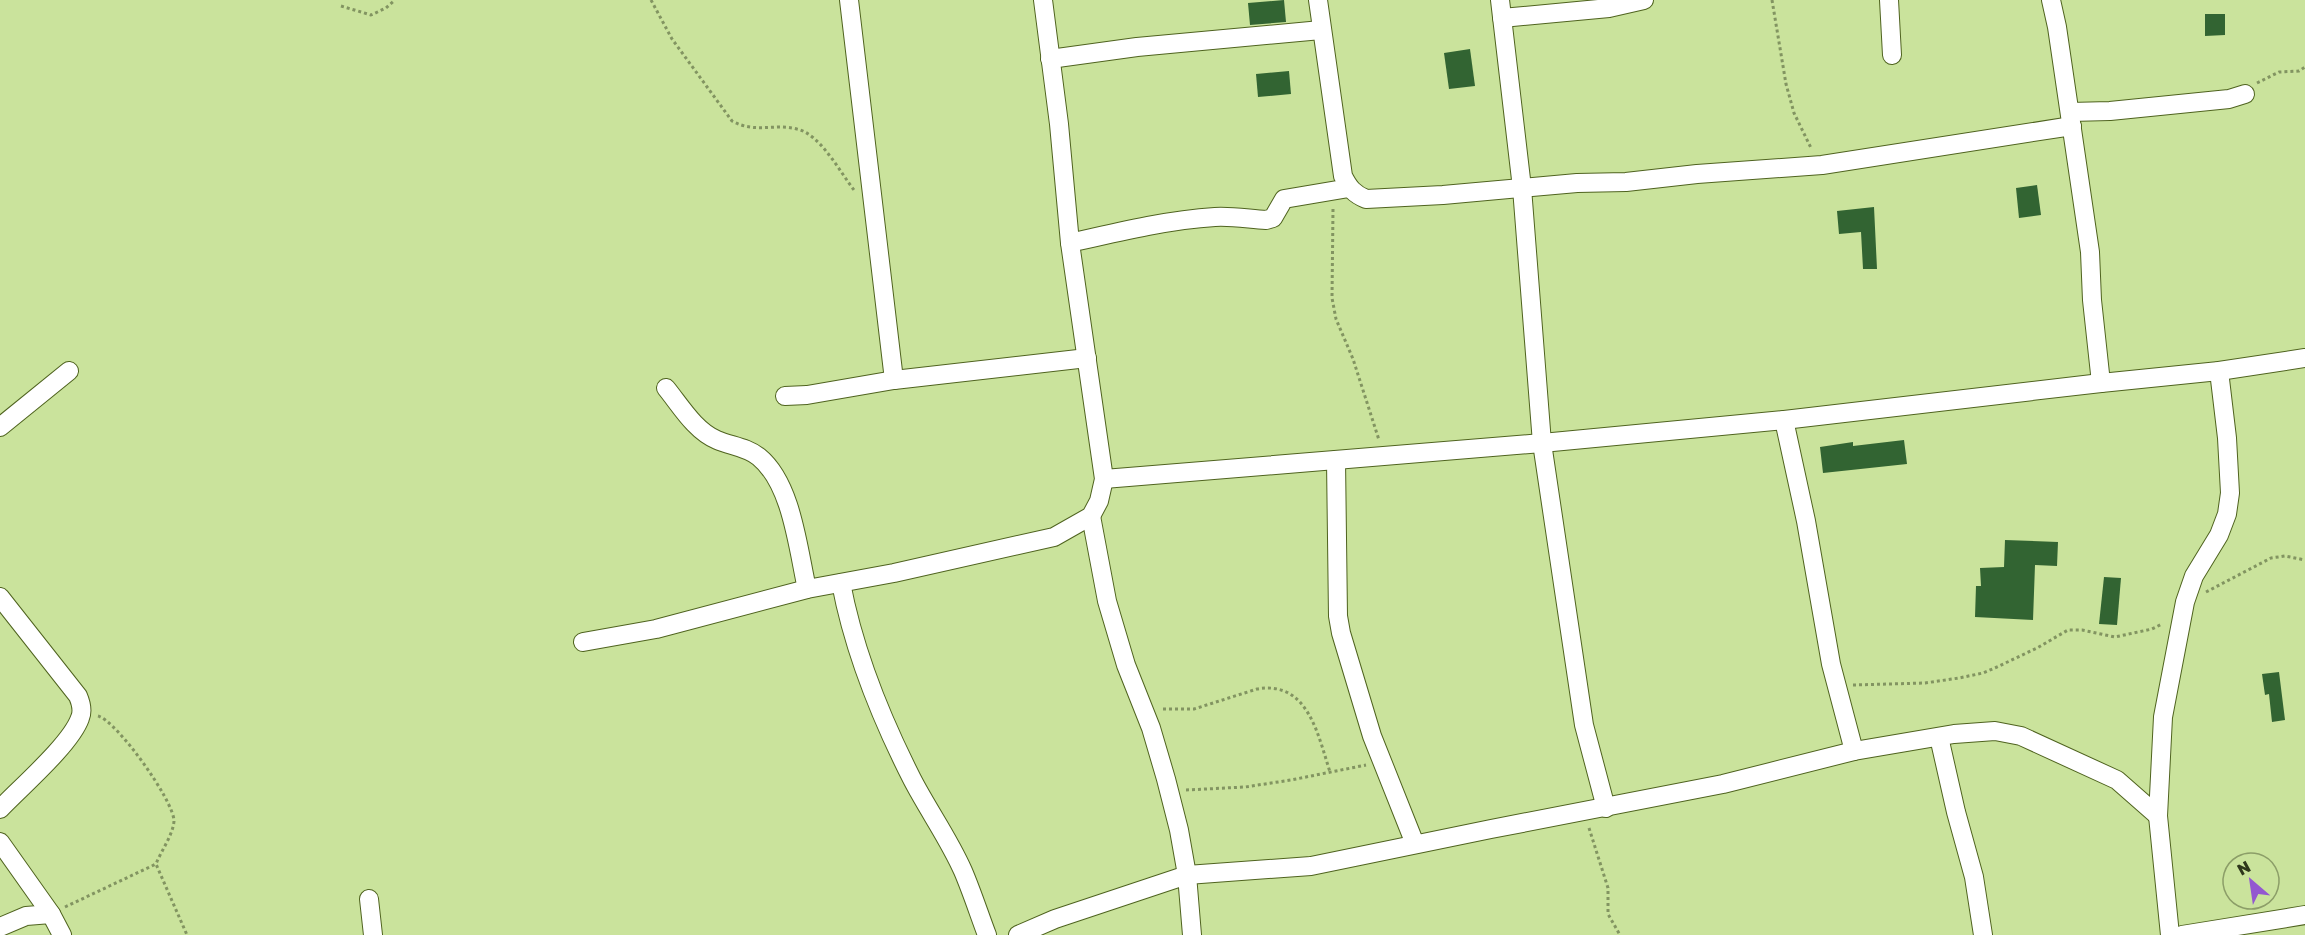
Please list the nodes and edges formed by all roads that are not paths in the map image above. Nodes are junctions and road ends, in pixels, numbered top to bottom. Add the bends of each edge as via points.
1 (849, 0) edge
2 (1043, 0) edge
3 (1317, 0) edge
4 (1644, 0) edge
5 (1889, 0) edge
6 (2051, 0) edge
7 (1501, 9) edge
8 (1321, 30) junction
9 (1892, 55) dead end
10 (1050, 59) junction
11 (2245, 94) road end
12 (2071, 119) junction
13 (1522, 188) junction
14 (1341, 190) junction
15 (1070, 243) junction
16 (1088, 358) junction
17 (2305, 358) edge
18 (69, 371) dead end
19 (2219, 371) junction
20 (894, 380) junction
21 (2101, 382) junction
22 (666, 388) dead end
23 (785, 396) dead end
24 (1784, 420) junction
25 (0, 427) edge
26 (1542, 443) junction
27 (1336, 460) junction
28 (1104, 479) junction
29 (1091, 516) junction
30 (841, 583) junction
31 (807, 589) junction
32 (0, 597) edge
33 (583, 642) dead end
34 (1939, 737) junction
35 (1854, 751) junction
36 (1606, 808) junction
37 (0, 809) edge
38 (2158, 816) junction
39 (0, 842) edge
40 (1415, 844) junction
41 (1187, 875) junction
42 (369, 899) dead end
43 (51, 914) junction
44 (2305, 915) edge
45 (0, 927) edge
46 (62, 935) edge
47 (373, 935) edge
48 (987, 935) edge
49 (1018, 935) edge
50 (1192, 935) edge
51 (1983, 935) edge
52 (2170, 935) edge
53 (2182, 935) edge

1 - 20 street
2 - 10 street
3 - 8 street
4 - 7 street via 1609,8
5 - 9 street
6 - 12 street
7 - 13 street
8 - 10 street
8 - 14 street via 1343,176
10 - 15 street
11 - 12 street
12 - 13 street via 1822,165
12 - 21 street via 2090,252
13 - 14 street via 1366,199
13 - 26 street
14 - 15 street via 1284,200 1273,218 1266,220 1205,218
15 - 16 street
16 - 20 street
16 - 28 street
17 - 19 street
18 - 25 street
19 - 21 street
19 - 38 street via 2230,493 2219,535 2194,576 2184,609 2163,717
20 - 23 street
21 - 24 street
22 - 31 street via 698,428 715,440 759,456 775,474 790,511
24 - 26 street
24 - 35 street
26 - 27 street
26 - 36 street via 1584,725
27 - 28 street
27 - 40 street via 1338,616 1382,762
28 - 29 street
29 - 30 street via 1054,537
29 - 41 street via 1107,601 1169,790
30 - 31 street
30 - 48 street via 858,657 875,699 912,779 963,870
31 - 33 street via 656,629
32 - 37 street via 78,696 82,716 72,735
34 - 35 street
34 - 38 street via 1995,731 2021,736 2116,780
34 - 51 street via 1974,877
35 - 36 street
36 - 40 street
38 - 52 street
39 - 43 street
40 - 41 street via 1311,866
41 - 49 street
41 - 50 street
42 - 47 street
43 - 45 street via 26,916
43 - 46 street
44 - 53 street

